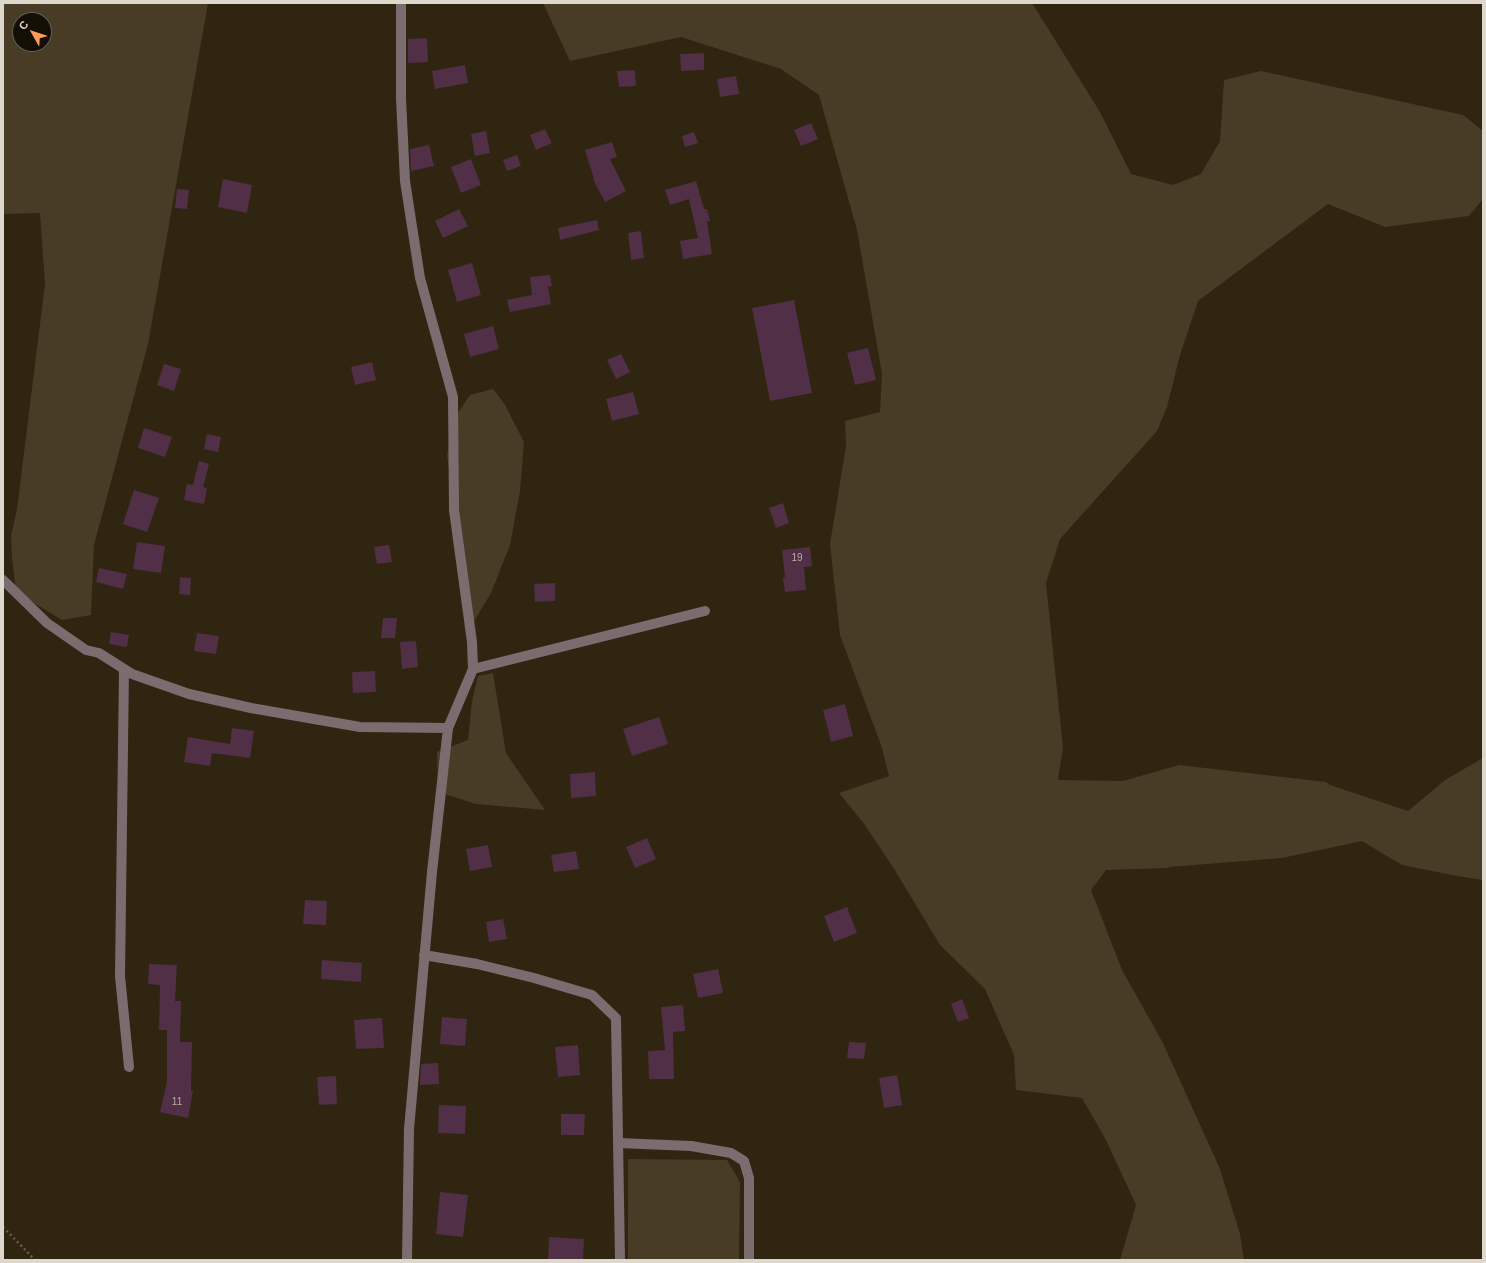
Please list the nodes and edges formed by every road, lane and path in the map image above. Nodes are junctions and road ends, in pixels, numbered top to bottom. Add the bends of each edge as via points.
1 (401, 3) edge
2 (3, 580) edge
3 (705, 611) dead end
4 (473, 669) junction
5 (124, 670) junction
6 (448, 728) junction
7 (424, 955) junction
8 (129, 1067) dead end
9 (618, 1143) junction
10 (3, 1227) edge
11 (35, 1260) edge
12 (407, 1260) edge
13 (620, 1260) edge
14 (749, 1260) edge

1 - 4 street via 401,98 405,181 420,278 453,397 454,510 472,642
2 - 5 street via 47,623 86,650 99,653
3 - 4 street
4 - 6 street
5 - 6 street via 189,694 251,708 360,727
5 - 8 street via 120,976
6 - 7 street
7 - 9 street via 476,964 592,995 616,1018
7 - 12 street via 409,1129
9 - 13 street
9 - 14 street via 691,1146 731,1153 744,1161 749,1178
10 - 11 path

